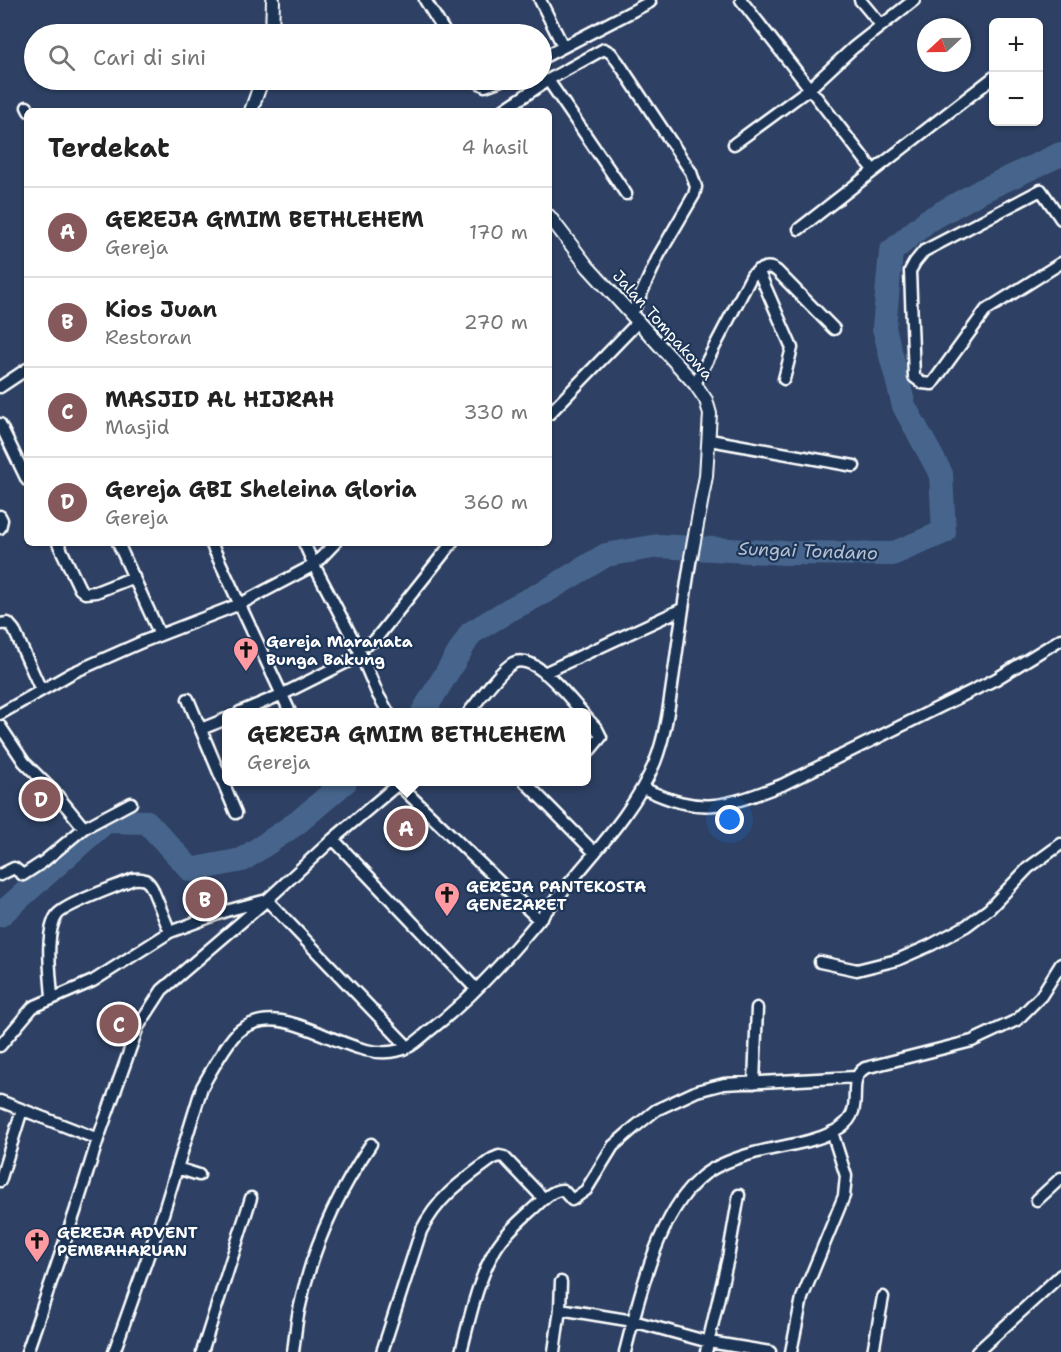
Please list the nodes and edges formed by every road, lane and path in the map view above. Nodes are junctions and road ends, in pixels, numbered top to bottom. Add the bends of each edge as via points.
1 (273, 0) edge
2 (425, 0) edge
3 (540, 0) edge
4 (741, 0) edge
5 (860, 0) edge
6 (914, 0) edge
7 (650, 1) edge
8 (272, 24) edge
9 (440, 24) edge
10 (551, 24) edge
11 (552, 25) edge
12 (881, 25) junction
13 (562, 46) junction
14 (552, 52) edge
15 (552, 78) edge
16 (989, 80) edge
17 (552, 86) edge
18 (809, 89) junction
19 (258, 90) edge
20 (533, 90) edge
21 (252, 108) edge
22 (506, 108) edge
23 (734, 144) dead end
24 (873, 171) junction
25 (626, 194) dead end
26 (1061, 219) edge
27 (552, 220) edge
28 (799, 229) dead end
29 (1061, 262) edge
30 (758, 270) junction
31 (635, 318) junction
32 (834, 328) dead end
33 (24, 371) edge
34 (784, 379) dead end
35 (695, 384) junction
36 (0, 387) edge
37 (552, 411) edge
38 (0, 424) edge
39 (710, 440) junction
40 (854, 466) dead end
41 (24, 474) edge
42 (0, 516) edge
43 (0, 528) edge
44 (59, 546) edge
45 (119, 546) edge
46 (212, 546) edge
47 (305, 546) edge
48 (332, 546) edge
49 (450, 546) edge
50 (691, 557) joint
51 (314, 566) junction
52 (134, 577) junction
53 (240, 604) junction
54 (682, 609) junction
55 (0, 624) edge
56 (160, 635) junction
57 (1061, 639) edge
58 (359, 651) junction
59 (544, 672) junction
60 (41, 690) junction
61 (283, 694) junction
62 (188, 699) dead end
63 (250, 708) edge
64 (288, 708) edge
65 (386, 708) edge
66 (472, 708) edge
67 (578, 708) edge
68 (0, 714) edge
69 (222, 720) edge
70 (591, 722) edge
71 (0, 726) edge
72 (201, 729) junction
73 (591, 749) edge
74 (222, 779) edge
75 (225, 786) edge
76 (396, 786) edge
77 (403, 786) edge
78 (529, 786) edge
79 (643, 788) junction
80 (131, 803) dead end
81 (236, 813) dead end
82 (84, 828) junction
83 (333, 838) junction
84 (1061, 844) edge
85 (595, 853) junction
86 (0, 874) edge
87 (267, 900) junction
88 (539, 920) junction
89 (170, 932) junction
90 (820, 962) dead end
91 (1061, 964) edge
92 (476, 989) junction
93 (52, 998) junction
94 (758, 1008) dead end
95 (0, 1046) edge
96 (408, 1047) junction
97 (856, 1077) junction
98 (754, 1083) junction
99 (0, 1101) edge
100 (22, 1110) junction
101 (832, 1132) junction
102 (98, 1140) junction
103 (370, 1143) dead end
104 (177, 1168) junction
105 (199, 1176) dead end
106 (1061, 1178) edge
107 (0, 1181) edge
108 (739, 1196) dead end
109 (251, 1198) dead end
110 (544, 1199) junction
111 (1037, 1200) dead end
112 (1061, 1275) edge
113 (561, 1282) dead end
114 (883, 1297) dead end
115 (560, 1309) junction
116 (633, 1321) junction
117 (707, 1347) edge
118 (27, 1352) edge
119 (114, 1352) edge
120 (202, 1352) edge
121 (292, 1352) edge
122 (382, 1352) edge
123 (461, 1352) edge
124 (554, 1352) edge
125 (625, 1352) edge
126 (770, 1352) edge
127 (791, 1352) edge
128 (873, 1352) edge
129 (977, 1352) edge

1 - 8 street
2 - 9 street
3 - 10 street
4 - 18 street
5 - 12 street
6 - 12 street
7 - 13 street
11 - 13 street
12 - 18 street
13 - 14 street
15 - 31 street via 600,50 608,52 693,176 694,195 659,255
16 - 24 street
17 - 25 street
18 - 23 street
18 - 24 street
19 - 21 street
20 - 22 street
24 - 28 street
26 - 29 street via 1041,190 924,251 910,271 914,376 922,383 932,384 986,310
27 - 31 street, Jalan Tompakowa
30 - 32 street via 772,267
30 - 34 street via 792,348
30 - 35 street
31 - 35 street, Jalan Tompakowa
31 - 37 street
33 - 36 street
35 - 39 street, Jalan Tompakowa via 708,405
38 - 41 street
39 - 40 street
39 - 50 street, Jalan Tompakowa
42 - 43 street
44 - 52 street via 85,593
45 - 52 street
46 - 53 street
47 - 51 street
48 - 51 street
49 - 58 street via 375,640
50 - 54 street
51 - 53 street
51 - 58 street
52 - 56 street
53 - 56 street
53 - 61 street
54 - 59 street
54 - 79 street via 665,730
55 - 60 street via 8,623 14,630
56 - 60 street
57 - 79 street via 996,679 782,785 747,798 715,806 689,806
58 - 61 street
58 - 65 street
59 - 66 street via 533,664 515,662
59 - 67 street
60 - 68 street
61 - 63 street
61 - 64 street
62 - 72 street
69 - 72 street
70 - 73 street via 601,737
71 - 82 street via 24,762
72 - 74 street
75 - 81 street
76 - 83 street
77 - 88 street
78 - 85 street
79 - 85 street
80 - 82 street
82 - 86 street via 23,875 14,868
83 - 87 street
83 - 92 street
84 - 90 street via 1028,868 989,909 932,945 897,960 857,970
85 - 88 street
87 - 89 street
87 - 96 street
87 - 102 street via 179,974 149,1008 130,1044
88 - 92 street
89 - 93 street via 107,974
89 - 93 street via 152,888 142,878 66,908 55,916 50,937
91 - 97 street via 1041,996 1017,1020 972,1041 865,1068
92 - 96 street
93 - 95 street via 33,1007
94 - 98 street
96 - 104 street via 377,1052 287,1022 269,1020 249,1025 232,1040 202,1088
97 - 98 street
97 - 101 street via 851,1118
98 - 110 street via 724,1084 697,1091 656,1110 613,1146 594,1180 578,1198 572,1200 561,1189
99 - 100 street
100 - 102 street
100 - 107 street
101 - 116 street via 722,1164 701,1177 682,1198 657,1244
101 - 127 street via 846,1176 844,1196 802,1298
102 - 118 street
103 - 121 street via 324,1230 299,1310
104 - 105 street
104 - 119 street
106 - 111 street
108 - 117 street
109 - 120 street
110 - 122 street via 499,1156 441,1199 421,1231
110 - 123 street via 495,1250 481,1280
112 - 129 street
113 - 115 street
114 - 128 street
115 - 116 street
115 - 124 street
116 - 117 street
116 - 125 street
117 - 126 street

